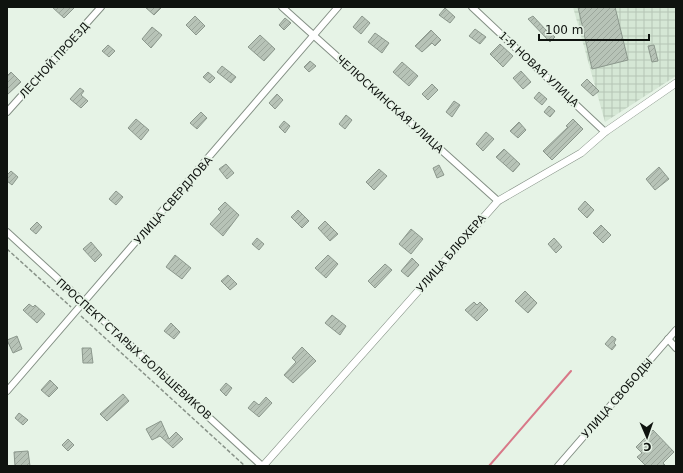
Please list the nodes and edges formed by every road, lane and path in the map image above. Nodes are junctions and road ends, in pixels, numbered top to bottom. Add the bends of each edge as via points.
1 (101, 7) edge
2 (282, 7) edge
3 (338, 7) edge
4 (472, 7) edge
5 (314, 35) junction
6 (676, 83) edge
7 (7, 112) edge
8 (605, 132) junction
9 (498, 201) junction
10 (7, 232) edge
11 (7, 249) edge
12 (84, 304) junction
13 (77, 312) junction
14 (676, 330) edge
15 (668, 339) junction
16 (676, 348) edge
17 (7, 391) edge
18 (245, 466) edge
19 (262, 466) edge
20 (558, 466) edge

1 - 7 street, ЛЕСНОЙ ПРОЕЗД
2 - 5 street, ЧЕЛЮСКИНСКАЯ УЛИЦА
3 - 5 street, УЛИЦА СВЕРДЛОВА
4 - 8 street, 1-Я НОВАЯ УЛИЦА
5 - 9 street, ЧЕЛЮСКИНСКАЯ УЛИЦА
5 - 12 street, УЛИЦА СВЕРДЛОВА
6 - 8 street, УЛИЦА БЛЮХЕРА
8 - 9 street, УЛИЦА БЛЮХЕРА via 581,153
9 - 19 street, УЛИЦА БЛЮХЕРА
10 - 12 street, ПРОСПЕКТ СТАРЫХ БОЛЬШЕВИКОВ
11 - 13 path
12 - 13 street, УЛИЦА СВЕРДЛОВА
12 - 19 street, ПРОСПЕКТ СТАРЫХ БОЛЬШЕВИКОВ
13 - 17 street, УЛИЦА СВЕРДЛОВА
13 - 18 path
14 - 15 street, УЛИЦА СВОБОДЫ
15 - 16 street
15 - 20 street, УЛИЦА СВОБОДЫ

